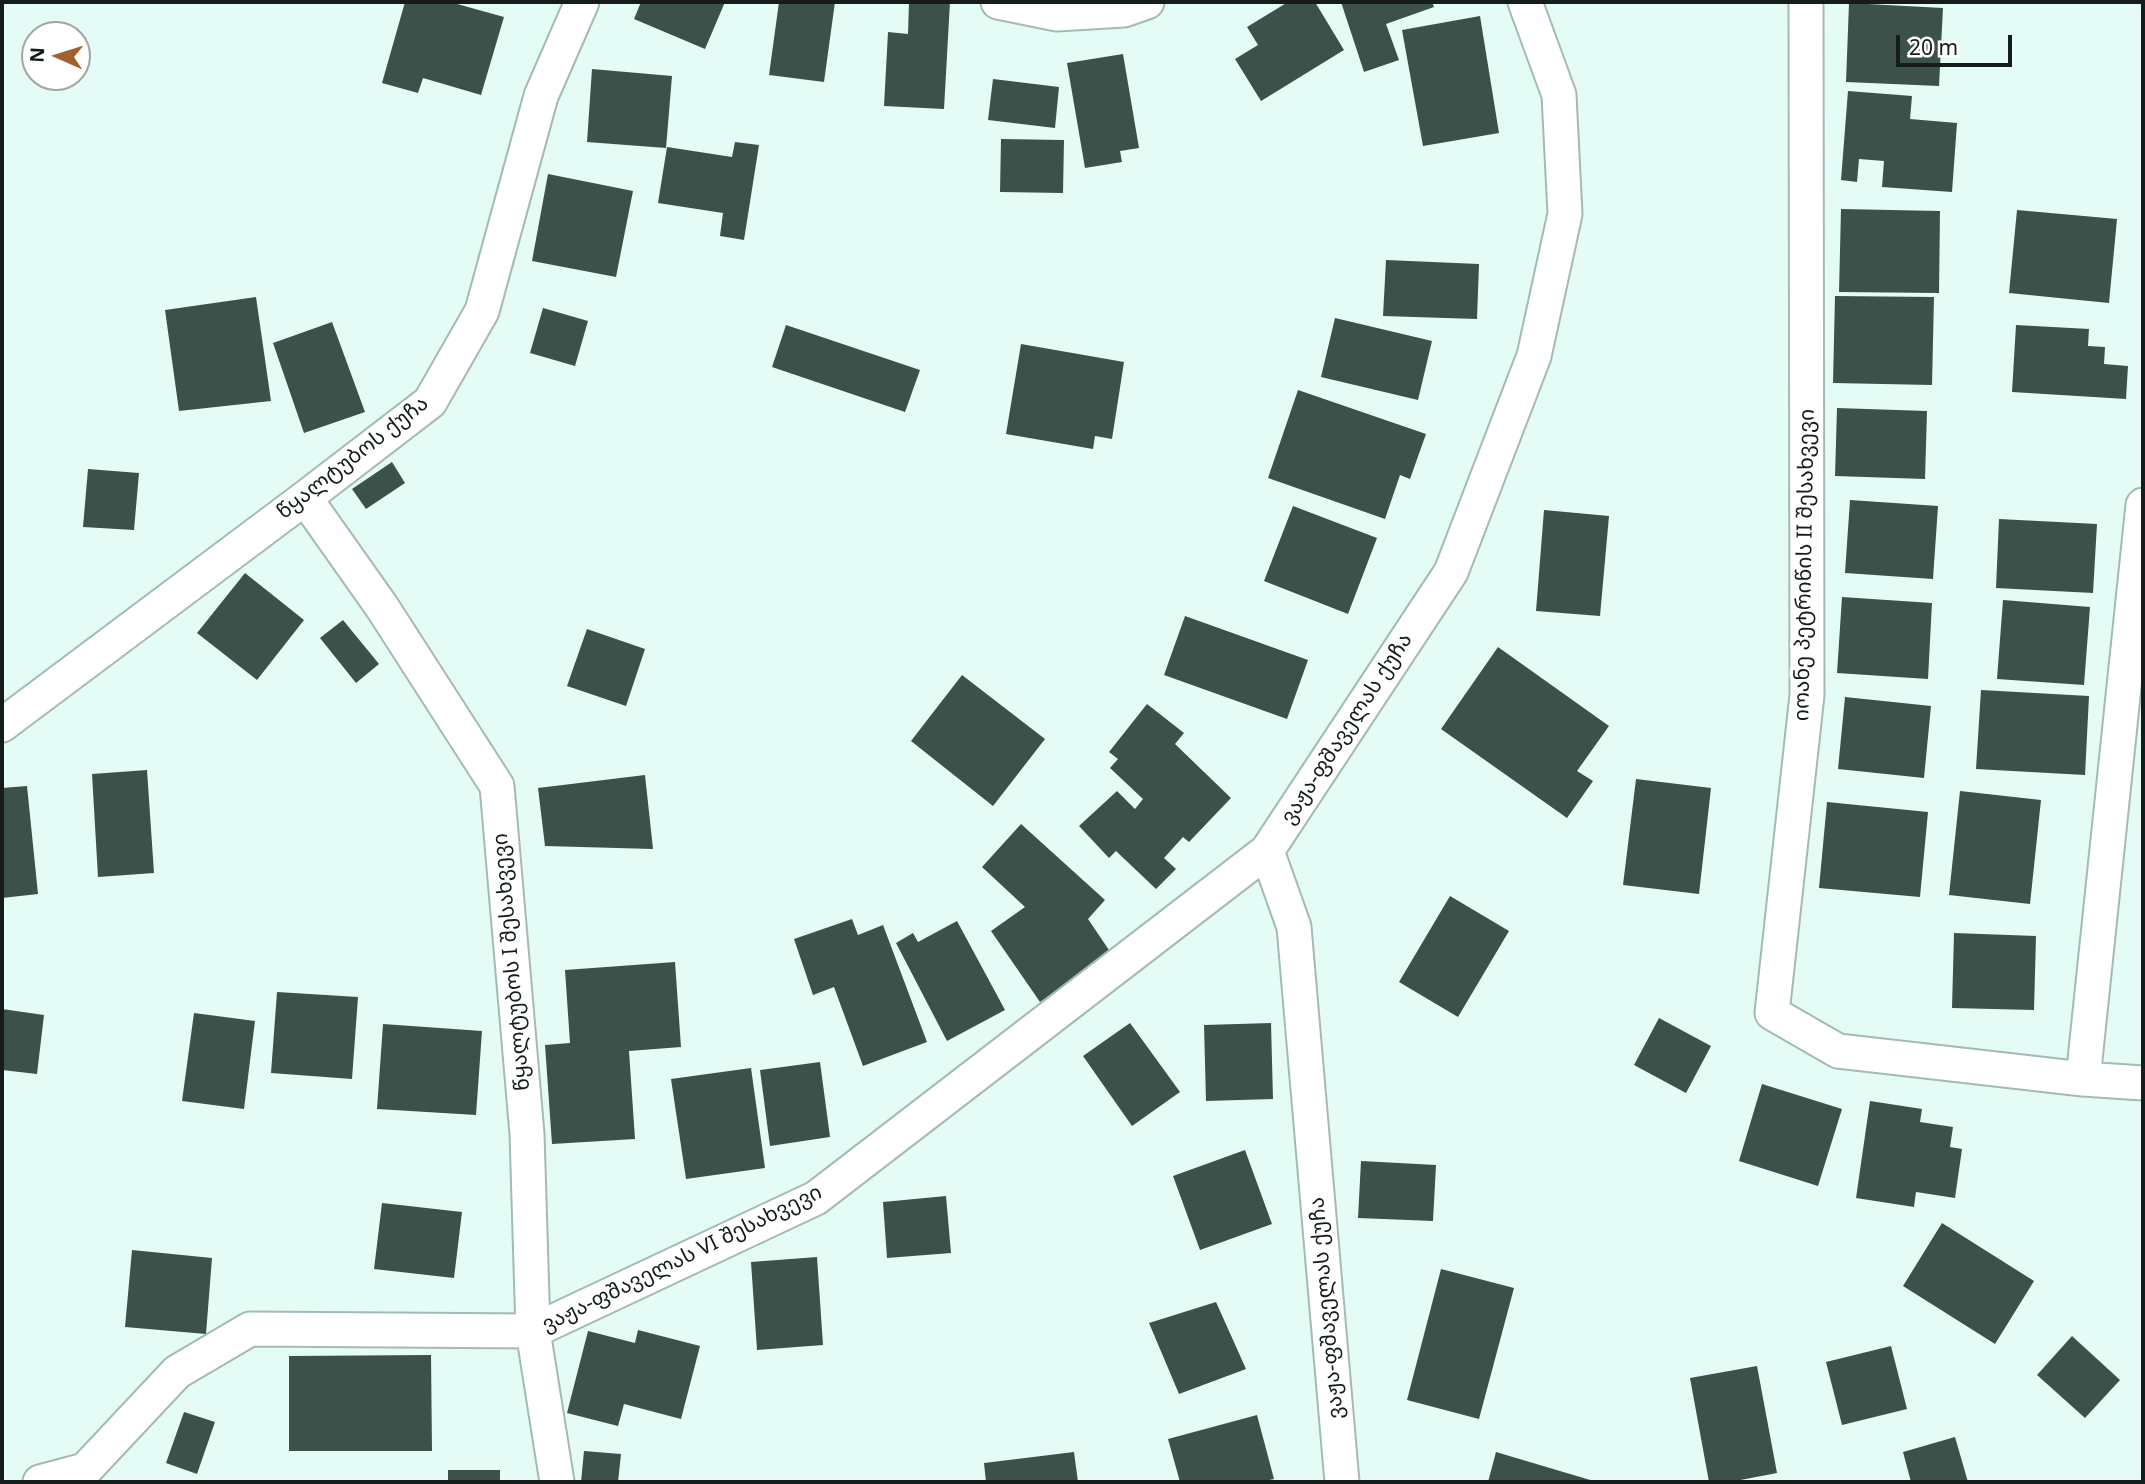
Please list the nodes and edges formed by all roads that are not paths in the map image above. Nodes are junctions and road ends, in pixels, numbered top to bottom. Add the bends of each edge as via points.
1 (582, 2) edge
2 (998, 2) edge
3 (1147, 2) edge
4 (1525, 2) edge
5 (1806, 2) edge
6 (305, 498) junction
7 (2143, 505) edge
8 (2, 725) edge
9 (1267, 851) junction
10 (2083, 1079) junction
11 (2143, 1083) edge
12 (533, 1331) junction
13 (40, 1482) edge
14 (557, 1482) edge
15 (1342, 1482) edge

1 - 6 street, წყალტუბოს ქუჩა via 541,96 482,311 430,402
2 - 3 street via 1057,14 1124,10
4 - 9 street, ვაჟა-ფშაველას ქუჩა via 1559,95 1565,214 1534,356 1451,572
5 - 10 street, იოანე პეტრიწის II შესახვევი via 1807,695 1772,1013 1838,1051
6 - 8 street, წყალტუბოს ქუჩა
6 - 12 street, წყალტუბოს I შესახვევი via 382,607 497,786 527,1134
7 - 10 street
9 - 12 street, ვაჟა-ფშაველას VI შესახვევი via 816,1198
9 - 15 street, ვაჟა-ფშაველას ქუჩა via 1294,926
10 - 11 street, იოანე პეტრიწის II შესახვევი
12 - 13 street, ვაჟა-ფშაველას VI შესახვევი via 250,1329 177,1372 85,1470
12 - 14 street, წყალტუბოს I შესახვევი

